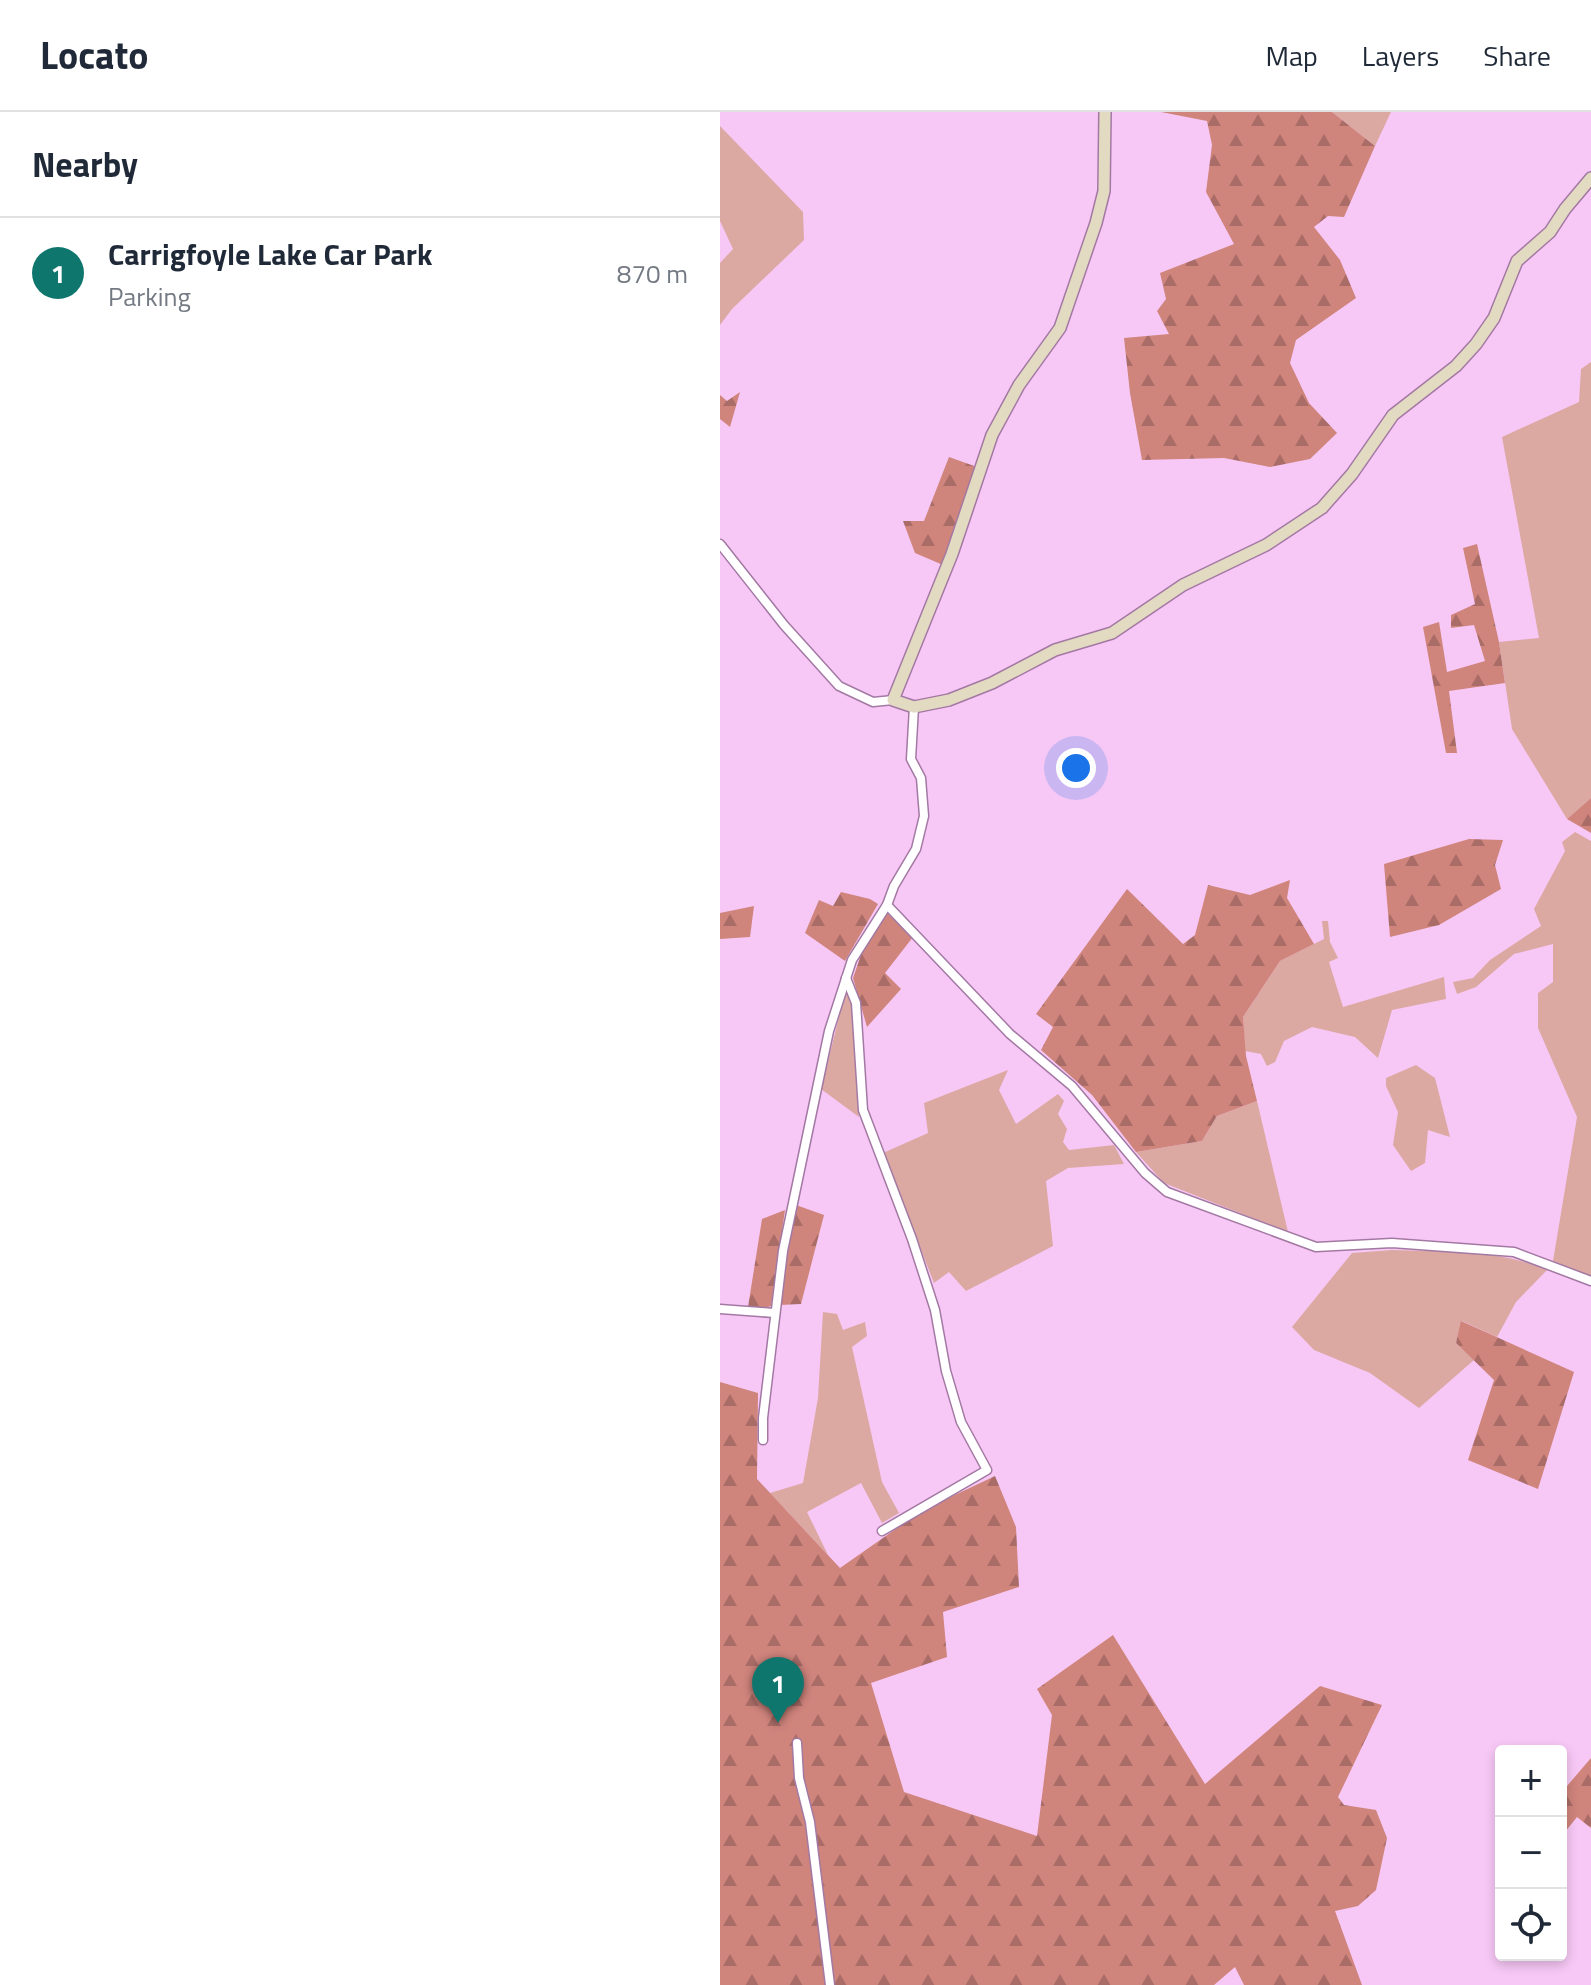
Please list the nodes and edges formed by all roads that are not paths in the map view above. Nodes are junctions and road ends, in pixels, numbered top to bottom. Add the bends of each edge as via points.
1 (1105, 112) edge
2 (1591, 178) edge
3 (720, 544) edge
4 (893, 700) junction
5 (914, 707) junction
6 (887, 905) junction
7 (846, 977) junction
8 (1591, 1281) edge
9 (720, 1309) edge
10 (774, 1313) junction
11 (763, 1440) dead end
12 (882, 1531) dead end
13 (797, 1743) dead end
14 (830, 1985) edge

1 - 4 street via 1104,191 1060,328 1019,385 992,435 952,554
2 - 5 street via 1550,232 1517,261 1504,297 1476,344 1393,415 1322,508 1266,545 1183,585 1112,633 1055,650 949,700
3 - 4 street via 839,686 873,702
4 - 5 street
5 - 6 street via 911,759 921,778 924,816 916,849
6 - 7 street
6 - 8 street via 1010,1034 1072,1086 1167,1192 1316,1247 1392,1243 1514,1252
7 - 10 street via 806,1132
7 - 12 street via 856,1003 863,1110 935,1310 961,1422 987,1470
9 - 10 street
10 - 11 street
13 - 14 street

